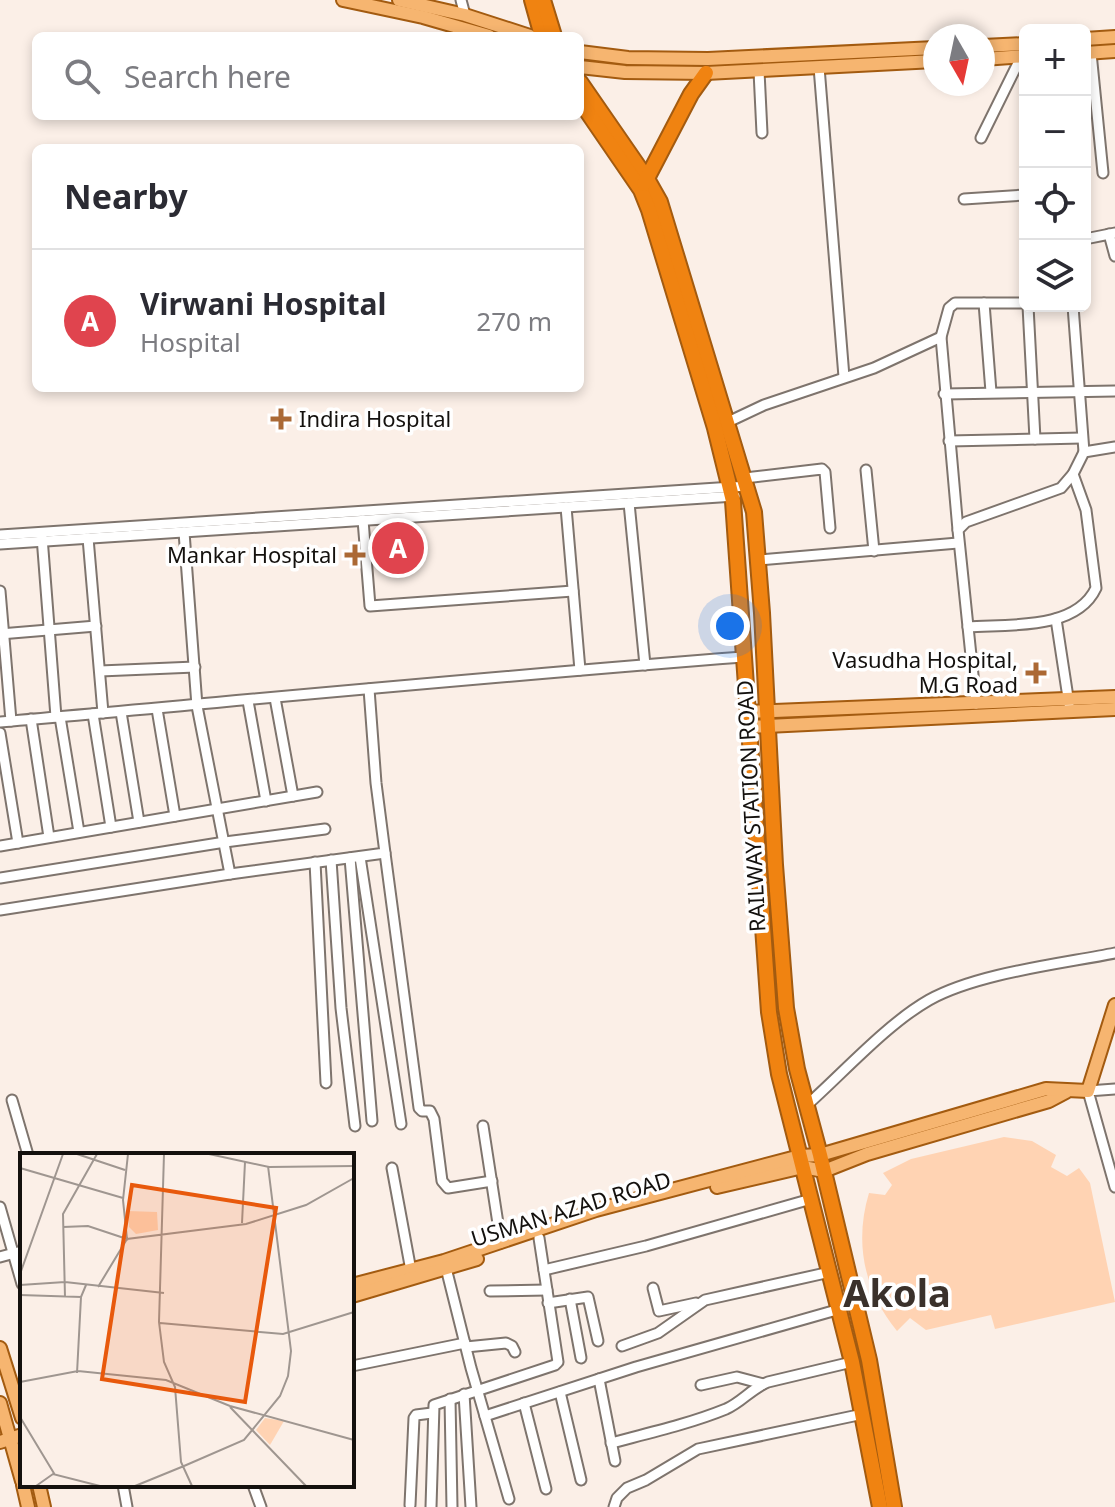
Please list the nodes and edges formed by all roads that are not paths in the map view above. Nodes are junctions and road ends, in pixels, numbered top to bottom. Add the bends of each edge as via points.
1 (343, 0) edge
2 (399, 0) edge
3 (461, 0) edge
4 (532, 0) edge
5 (543, 0) edge
6 (421, 2) edge
7 (465, 15) junction
8 (475, 32) edge
9 (518, 32) edge
10 (541, 32) edge
11 (553, 32) edge
12 (1115, 37) edge
13 (1091, 39) edge
14 (995, 47) edge
15 (923, 49) edge
16 (1019, 50) edge
17 (1115, 51) edge
18 (584, 52) edge
19 (1019, 52) edge
20 (1091, 53) edge
21 (995, 57) edge
22 (1019, 61) edge
23 (923, 62) edge
24 (584, 67) edge
25 (819, 67) junction
26 (759, 71) junction
27 (706, 73) junction
28 (1091, 77) edge
29 (584, 88) edge
30 (584, 106) edge
31 (762, 133) dead end
32 (981, 138) dead end
33 (1103, 173) dead end
34 (644, 185) junction
35 (1019, 195) edge
36 (964, 199) dead end
37 (1112, 234) edge
38 (1091, 238) edge
39 (1115, 256) edge
40 (984, 303) junction
41 (1019, 305) edge
42 (1027, 312) edge
43 (1073, 312) edge
44 (941, 337) junction
45 (844, 377) junction
46 (1032, 390) junction
47 (1079, 391) junction
48 (1115, 391) edge
49 (991, 392) junction
50 (944, 394) junction
51 (728, 422) junction
52 (1082, 438) junction
53 (1035, 439) junction
54 (949, 441) junction
55 (1115, 447) edge
56 (1084, 452) junction
57 (866, 470) dead end
58 (1073, 474) junction
59 (748, 486) junction
60 (731, 492) junction
61 (629, 503) junction
62 (566, 507) junction
63 (363, 520) junction
64 (830, 528) dead end
65 (958, 530) junction
66 (184, 532) junction
67 (0, 535) edge
68 (42, 537) junction
69 (88, 538) junction
70 (958, 543) junction
71 (0, 544) edge
72 (874, 551) junction
73 (758, 560) junction
74 (0, 591) edge
75 (573, 591) junction
76 (1056, 619) junction
77 (96, 626) junction
78 (968, 627) junction
79 (49, 631) junction
80 (2, 634) edge
81 (743, 657) junction
82 (645, 665) junction
83 (195, 667) junction
84 (580, 670) junction
85 (100, 671) junction
86 (369, 689) junction
87 (1115, 697) edge
88 (275, 698) junction
89 (248, 701) junction
90 (976, 704) junction
91 (197, 706) junction
92 (1069, 706) junction
93 (157, 709) junction
94 (1115, 709) edge
95 (121, 712) junction
96 (98, 714) junction
97 (58, 717) junction
98 (768, 718) junction
99 (31, 719) junction
100 (748, 720) junction
101 (5, 722) edge
102 (0, 733) edge
103 (317, 792) dead end
104 (293, 796) junction
105 (266, 801) junction
106 (219, 809) junction
107 (175, 816) junction
108 (139, 822) junction
109 (111, 827) junction
110 (325, 829) dead end
111 (79, 832) junction
112 (49, 837) junction
113 (225, 842) junction
114 (18, 843) junction
115 (0, 846) edge
116 (385, 853) junction
117 (355, 857) junction
118 (331, 860) junction
119 (315, 862) junction
120 (230, 874) junction
121 (0, 878) edge
122 (0, 910) edge
123 (1115, 953) edge
124 (1115, 1005) edge
125 (1111, 1026) edge
126 (326, 1083) dead end
127 (1115, 1089) edge
128 (1088, 1091) junction
129 (12, 1100) dead end
130 (807, 1105) junction
131 (372, 1121) dead end
132 (401, 1124) dead end
133 (355, 1126) dead end
134 (483, 1126) dead end
135 (928, 1130) junction
136 (27, 1153) edge
137 (820, 1155) junction
138 (802, 1162) junction
139 (392, 1168) dead end
140 (824, 1171) junction
141 (492, 1181) junction
142 (1115, 1187) edge
143 (811, 1199) junction
144 (0, 1207) edge
145 (539, 1238) junction
146 (501, 1243) junction
147 (18, 1252) edge
148 (0, 1257) edge
149 (446, 1265) junction
150 (544, 1270) junction
151 (830, 1272) junction
152 (412, 1275) junction
153 (354, 1285) edge
154 (653, 1288) dead end
155 (547, 1290) junction
156 (490, 1291) dead end
157 (354, 1295) edge
158 (570, 1299) junction
159 (548, 1303) junction
160 (699, 1303) junction
161 (840, 1309) junction
162 (598, 1341) dead end
163 (465, 1345) junction
164 (622, 1346) dead end
165 (0, 1348) edge
166 (515, 1352) dead end
167 (581, 1358) dead end
168 (852, 1362) junction
169 (354, 1366) edge
170 (599, 1379) junction
171 (763, 1384) junction
172 (701, 1385) dead end
173 (477, 1390) junction
174 (560, 1392) junction
175 (464, 1394) junction
176 (450, 1399) junction
177 (0, 1403) edge
178 (524, 1403) junction
179 (20, 1413) edge
180 (432, 1413) junction
181 (863, 1414) junction
182 (485, 1416) junction
183 (8, 1436) edge
184 (611, 1443) junction
185 (615, 1461) dead end
186 (20, 1476) edge
187 (581, 1480) dead end
188 (23, 1487) edge
189 (39, 1487) edge
190 (123, 1487) edge
191 (254, 1487) edge
192 (546, 1489) dead end
193 (509, 1499) dead end
194 (410, 1505) edge
195 (28, 1507) edge
196 (44, 1507) edge
197 (127, 1507) edge
198 (261, 1507) edge
199 (431, 1507) edge
200 (452, 1507) edge
201 (471, 1507) edge
202 (614, 1507) edge
203 (880, 1507) edge
204 (894, 1507) edge

1 - 8 main road
2 - 6 main road
3 - 7 street
4 - 10 highway
5 - 11 highway
6 - 7 main road
7 - 9 main road
12 - 13 main road
14 - 16 main road
15 - 18 main road via 708,59
17 - 20 main road
19 - 21 main road
22 - 32 street
23 - 25 main road
24 - 27 main road
25 - 26 main road
25 - 45 street
26 - 27 main road
26 - 31 street
27 - 34 highway
28 - 33 street
29 - 34 highway, RAILWAY STATION ROAD
30 - 34 highway, RAILWAY STATION ROAD
34 - 51 highway, RAILWAY STATION ROAD via 660,202
34 - 60 highway, RAILWAY STATION ROAD
35 - 36 street
37 - 38 street
37 - 39 street
40 - 41 street
40 - 44 street via 952,305
40 - 49 street
42 - 46 street
43 - 47 street
44 - 45 street
44 - 50 street
45 - 51 street
46 - 47 street
46 - 49 street
46 - 53 street
47 - 48 street
47 - 52 street
49 - 50 street
50 - 54 street
51 - 59 highway, RAILWAY STATION ROAD
52 - 53 street
52 - 56 street
53 - 54 street
54 - 65 street
55 - 56 street
56 - 58 street
57 - 72 street
58 - 65 street via 1061,488 966,522
58 - 76 street via 1086,510 1096,588 1074,611
59 - 60 street
59 - 64 street via 822,469
59 - 73 highway, RAILWAY STATION ROAD
60 - 61 street
60 - 68 street
60 - 81 highway, RAILWAY STATION ROAD
61 - 62 street
61 - 82 street
62 - 63 street
62 - 75 street
63 - 66 street
63 - 75 street via 370,606
65 - 70 street
66 - 69 street
66 - 83 street
67 - 68 street
68 - 69 street
68 - 71 street
68 - 79 street
69 - 77 street
70 - 72 street
70 - 78 street
72 - 73 street
73 - 98 highway, RAILWAY STATION ROAD
74 - 80 street
75 - 84 street
76 - 78 street
76 - 92 street
77 - 79 street
77 - 85 street
78 - 90 street
79 - 80 street
79 - 97 street
80 - 101 street
81 - 82 street
81 - 100 highway, RAILWAY STATION ROAD
82 - 84 street
83 - 85 street
83 - 91 street
84 - 86 street
85 - 96 street
86 - 88 street
86 - 116 street
87 - 92 main road
88 - 89 street
88 - 104 street
89 - 91 street
89 - 105 street
90 - 92 main road
90 - 98 main road
91 - 93 street
91 - 106 street
92 - 94 main road
92 - 98 main road
93 - 95 street
93 - 107 street
95 - 96 street
95 - 108 street
96 - 97 street
96 - 109 street
97 - 99 street
97 - 111 street
98 - 100 main road
98 - 130 highway, RAILWAY STATION ROAD via 786,1008
99 - 101 street
99 - 112 street
100 - 138 highway, RAILWAY STATION ROAD via 769,1012
102 - 114 street
103 - 104 street
104 - 105 street
105 - 106 street
106 - 107 street
106 - 113 street
107 - 108 street
108 - 109 street
109 - 111 street
110 - 113 street
111 - 112 street
112 - 114 street
113 - 120 street
113 - 121 street
114 - 115 street
116 - 117 street
116 - 141 street via 419,1108 430,1111 434,1119 442,1181 448,1188
117 - 118 street
117 - 131 street
117 - 132 street
118 - 119 street
118 - 133 street
119 - 120 street
119 - 126 street
120 - 122 street
123 - 130 street via 996,977 933,998 904,1016
124 - 125 main road
125 - 128 main road
127 - 128 street
128 - 135 main road via 1046,1089
128 - 142 street
129 - 136 street
130 - 137 highway, RAILWAY STATION ROAD
134 - 141 street
135 - 137 main road
135 - 140 main road
137 - 138 main road
137 - 140 highway, RAILWAY STATION ROAD
138 - 140 main road
138 - 143 highway, RAILWAY STATION ROAD
138 - 145 main road, USMAN AZAD ROAD via 600,1216
138 - 146 main road, USMAN AZAD ROAD via 596,1210
139 - 152 street
140 - 204 highway, RAILWAY STATION ROAD via 869,1360
141 - 146 street
143 - 150 street
143 - 151 highway, RAILWAY STATION ROAD
144 - 147 street
145 - 149 main road, USMAN AZAD ROAD
145 - 150 street
146 - 149 main road, USMAN AZAD ROAD
147 - 148 street
149 - 152 main road, USMAN AZAD ROAD
149 - 163 street
150 - 155 street
151 - 160 street
151 - 161 highway, RAILWAY STATION ROAD
152 - 153 main road, USMAN AZAD ROAD
152 - 157 main road, USMAN AZAD ROAD
154 - 160 street via 659,1311
155 - 156 street
155 - 159 street
158 - 159 street
158 - 162 street via 588,1297
158 - 167 street
159 - 173 street via 557,1363
160 - 164 street via 658,1333
161 - 168 highway, RAILWAY STATION ROAD
161 - 170 street
163 - 166 street via 506,1343
163 - 169 street
163 - 173 street
165 - 179 main road
168 - 171 street
168 - 181 highway, RAILWAY STATION ROAD
170 - 174 street
170 - 184 street
171 - 172 street via 734,1377
171 - 184 street via 711,1414
173 - 175 street
173 - 182 street
174 - 178 street
174 - 187 street
175 - 176 street
175 - 201 street
176 - 180 street via 434,1405
176 - 200 street
177 - 183 main road
178 - 182 street
178 - 192 street
180 - 194 street via 414,1418
180 - 199 street
181 - 202 street via 698,1449 627,1488
181 - 203 highway, RAILWAY STATION ROAD
182 - 193 street
183 - 186 main road
184 - 185 street
188 - 195 main road
189 - 196 main road
190 - 197 street
191 - 198 street

